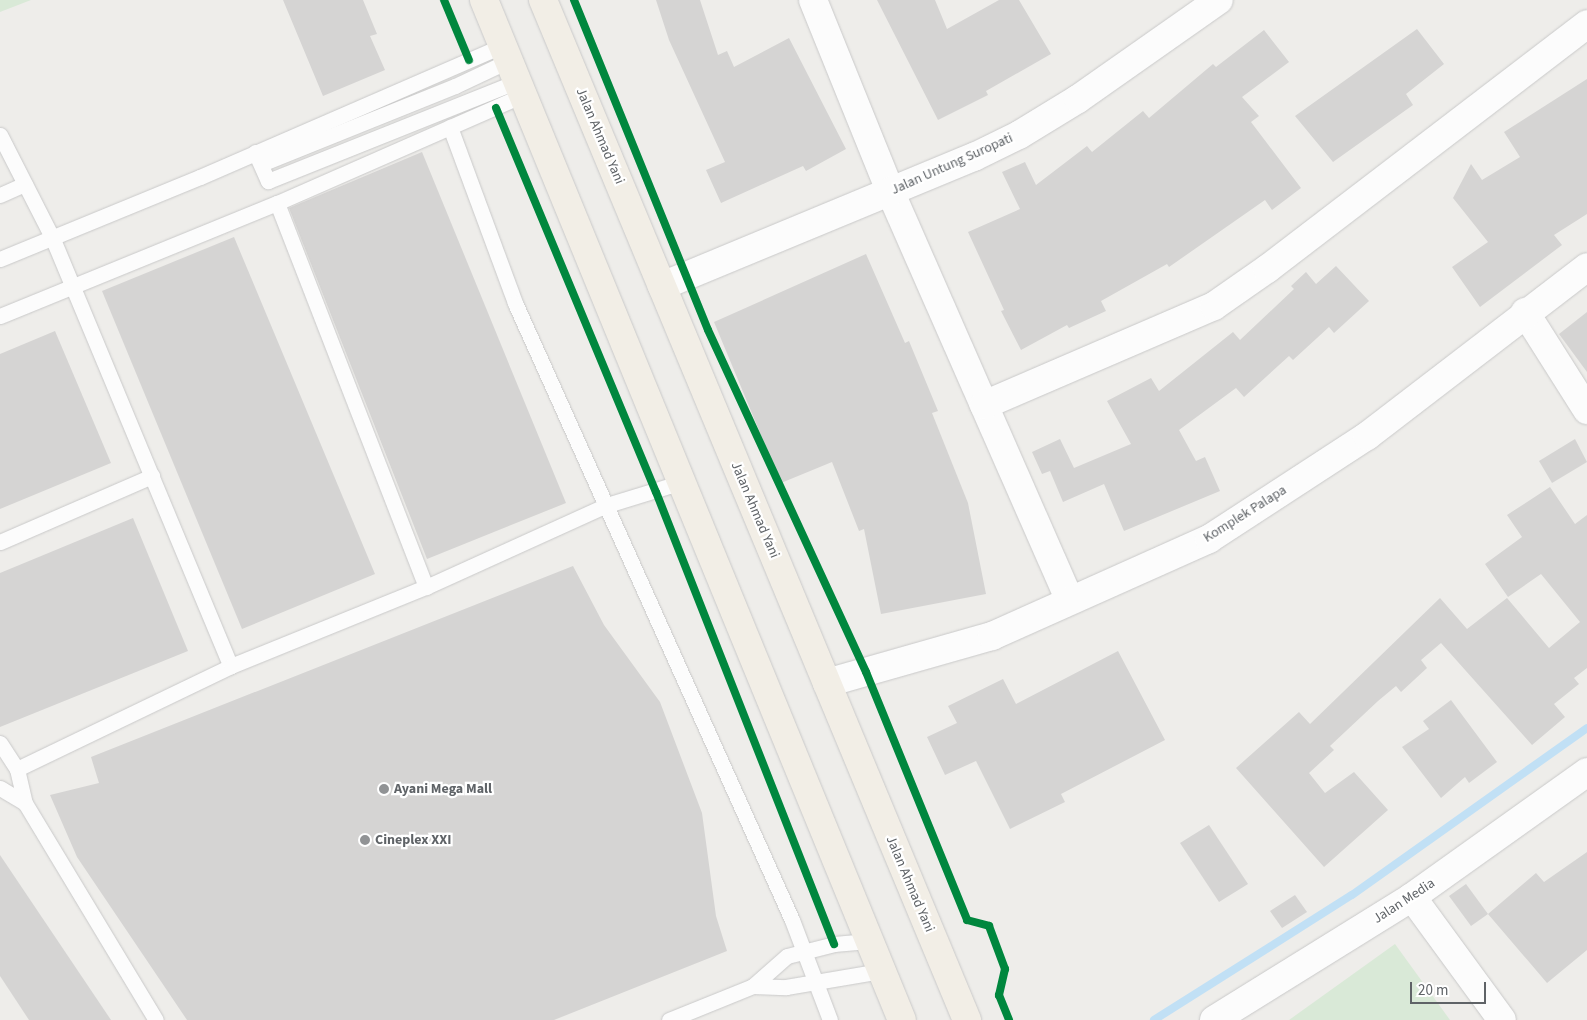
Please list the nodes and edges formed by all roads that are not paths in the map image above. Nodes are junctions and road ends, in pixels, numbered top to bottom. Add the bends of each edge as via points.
1 (484, 0) edge
2 (543, 0) edge
3 (813, 0) edge
4 (1218, 0) edge
5 (1587, 24) edge
6 (514, 70) junction
7 (450, 127) junction
8 (0, 135) edge
9 (258, 158) junction
10 (25, 184) junction
11 (890, 191) junction
12 (0, 195) edge
13 (277, 204) junction
14 (52, 237) junction
15 (0, 259) edge
16 (1587, 267) edge
17 (72, 285) junction
18 (662, 286) junction
19 (1525, 312) junction
20 (0, 316) edge
21 (984, 405) junction
22 (1587, 410) edge
23 (152, 476) junction
24 (682, 482) junction
25 (607, 505) junction
26 (0, 542) edge
27 (426, 587) junction
28 (1069, 599) junction
29 (231, 666) junction
30 (827, 684) junction
31 (0, 743) edge
32 (17, 769) junction
33 (1587, 772) edge
34 (0, 788) edge
35 (25, 803) junction
36 (1412, 897) junction
37 (868, 941) junction
38 (804, 950) junction
39 (881, 971) junction
40 (816, 982) junction
41 (754, 986) junction
42 (156, 1020) edge
43 (669, 1020) edge
44 (830, 1020) edge
45 (902, 1020) edge
46 (967, 1020) edge
47 (1214, 1020) edge
48 (1502, 1020) edge

1 - 6 highway
2 - 18 highway, Jalan Ahmad Yani
3 - 11 street
4 - 11 street, Jalan Untung Suropati via 1078,99 1018,135
5 - 21 street via 1214,306
6 - 7 lane
6 - 9 lane via 455,86
6 - 9 lane via 268,181
6 - 24 highway
7 - 13 lane
7 - 25 lane via 515,303
8 - 10 lane
9 - 14 lane
10 - 12 lane
10 - 14 lane
11 - 18 street, Jalan Untung Suropati
11 - 21 street
13 - 17 lane
13 - 27 lane
14 - 15 lane
14 - 17 lane
16 - 19 street, Komplek Palapa
17 - 20 lane
17 - 23 lane
18 - 30 highway, Jalan Ahmad Yani
19 - 22 street
19 - 28 street, Komplek Palapa via 1367,436 1209,539
21 - 28 street
23 - 26 lane
23 - 29 lane
24 - 25 lane
24 - 37 highway
25 - 27 lane
25 - 38 lane
27 - 29 lane
28 - 30 street, Komplek Palapa via 992,636
29 - 32 lane
30 - 46 highway, Jalan Ahmad Yani
31 - 32 lane
32 - 35 lane
33 - 36 street, Jalan Media
34 - 35 lane
35 - 42 lane
36 - 47 street, Jalan Media
36 - 48 street
37 - 38 lane
37 - 39 highway
38 - 40 lane
38 - 41 lane via 778,961
39 - 40 lane
39 - 45 highway
40 - 41 lane via 786,987
40 - 44 lane
41 - 43 lane

